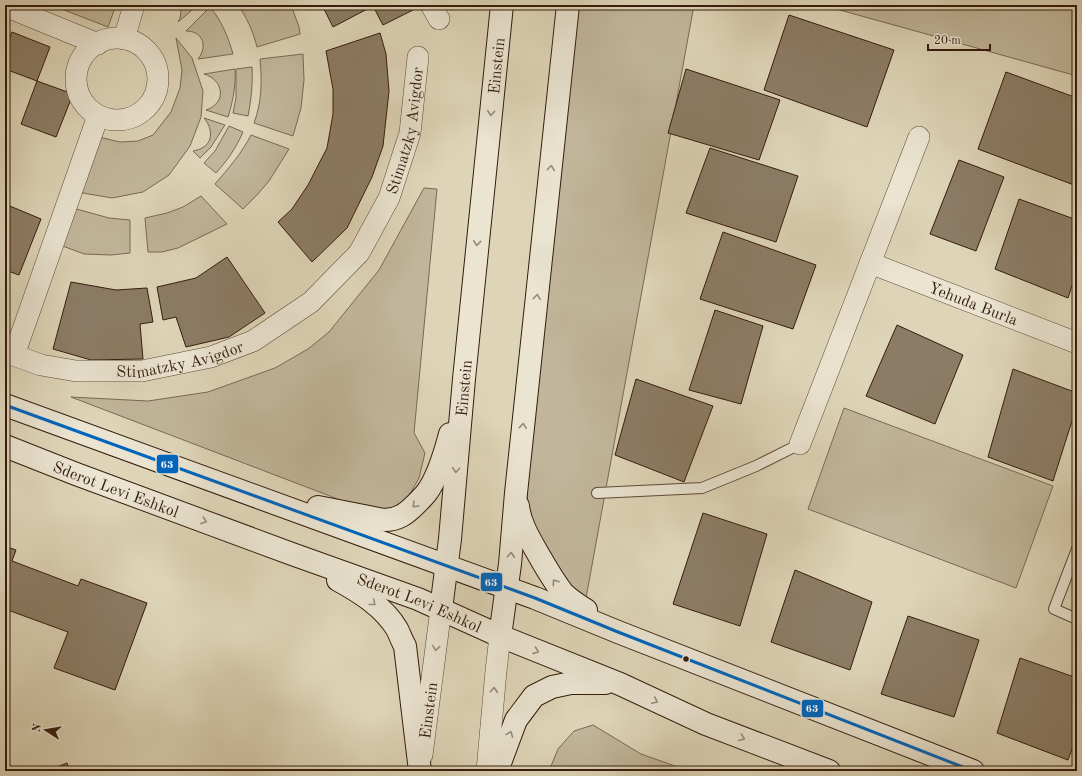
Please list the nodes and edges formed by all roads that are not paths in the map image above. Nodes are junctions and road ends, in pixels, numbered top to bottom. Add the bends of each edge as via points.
1 (134, 5) edge
2 (502, 5) edge
3 (568, 5) edge
4 (5, 6) edge
5 (124, 39) junction
6 (98, 44) junction
7 (418, 57) dead end
8 (98, 116) junction
9 (919, 137) dead end
10 (870, 263) junction
11 (1077, 343) edge
12 (9, 353) edge
13 (464, 379) junction
14 (5, 405) edge
15 (800, 444) joint
16 (5, 446) edge
17 (240, 490) junction
18 (516, 493) junction
19 (597, 493) dead end
20 (1077, 549) edge
21 (292, 554) junction
22 (446, 565) junction
23 (506, 588) junction
24 (441, 609) junction
25 (1077, 619) edge
26 (618, 632) junction
27 (500, 636) junction
28 (620, 684) junction
29 (420, 771) edge
30 (487, 771) edge
31 (497, 771) edge
32 (829, 771) edge
33 (973, 771) edge

1 - 5 street
2 -> 13 street, Einstein
18 -> 3 street
4 - 6 street
5 - 6 street via 113,39
5 - 8 street via 136,43 154,61 158,73 154,98 136,116 124,120
6 - 8 street via 84,56 77,78 82,100
7 - 12 street, Stimatzky Avigdor via 410,133 388,198 359,253 311,302 253,341 211,357 142,371 76,371 41,365
8 - 12 street, Stimatzky Avigdor
9 - 10 street
10 - 11 street, Yehuda Burla
10 - 15 street
13 -> 17 street via 438,472 427,492 404,515 384,520
13 -> 22 street, Einstein
14 - 17 street
15 - 19 lane via 756,466 702,488
16 -> 21 street, Sderot Levi Eshkol
17 - 22 street
23 -> 18 street
26 -> 18 street via 562,592 530,540 518,508
20 - 25 lane via 1054,609
21 - 24 street, Sderot Levi Eshkol
21 -> 29 street via 358,591 382,611 396,628 405,646
22 - 23 street
22 - 24 street, Einstein
23 - 26 street
23 - 27 street
24 - 27 street, Sderot Levi Eshkol
24 -> 29 street, Einstein
26 - 33 street
27 -> 28 street, Sderot Levi Eshkol
30 -> 27 street
31 -> 28 street via 516,720 534,696 552,687 571,683
28 -> 32 street, Sderot Levi Eshkol via 706,724

